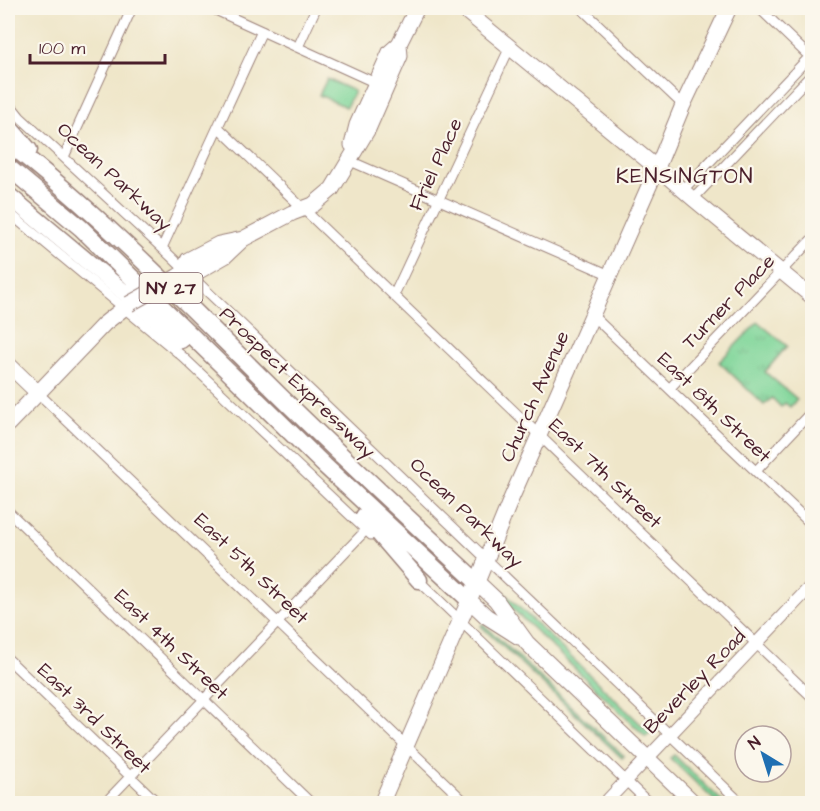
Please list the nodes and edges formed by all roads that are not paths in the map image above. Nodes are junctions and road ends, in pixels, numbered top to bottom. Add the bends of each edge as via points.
1 (132, 8) edge
2 (211, 8) edge
3 (316, 8) edge
4 (417, 8) edge
5 (462, 8) edge
6 (580, 8) edge
7 (729, 8) edge
8 (759, 8) edge
9 (262, 31) junction
10 (298, 47) junction
11 (510, 47) junction
12 (812, 57) edge
13 (813, 74) edge
14 (381, 85) junction
15 (8, 102) edge
16 (683, 105) junction
17 (8, 126) edge
18 (218, 127) junction
19 (8, 143) edge
20 (64, 157) junction
21 (348, 160) junction
22 (8, 167) edge
23 (657, 168) junction
24 (46, 172) junction
25 (700, 172) junction
26 (710, 181) junction
27 (8, 195) edge
28 (688, 195) junction
29 (438, 199) junction
30 (303, 208) junction
31 (8, 212) edge
32 (813, 239) edge
33 (162, 248) junction
34 (781, 272) junction
35 (181, 274) junction
36 (610, 275) junction
37 (394, 295) junction
38 (813, 297) edge
39 (126, 306) junction
40 (593, 316) junction
41 (8, 364) edge
42 (231, 373) junction
43 (670, 388) junction
44 (38, 393) junction
45 (813, 411) edge
46 (8, 424) edge
47 (540, 435) junction
48 (325, 466) junction
49 (756, 471) junction
50 (8, 511) edge
51 (813, 525) edge
52 (366, 530) junction
53 (485, 559) junction
54 (418, 580) junction
55 (477, 582) junction
56 (813, 585) edge
57 (469, 600) junction
58 (460, 621) junction
59 (278, 622) junction
60 (527, 642) junction
61 (757, 643) junction
62 (8, 659) edge
63 (813, 697) edge
64 (204, 699) junction
65 (670, 735) junction
66 (405, 744) junction
67 (648, 758) junction
68 (130, 776) junction
69 (626, 781) junction
70 (104, 804) edge
71 (159, 804) edge
72 (312, 804) edge
73 (381, 804) edge
74 (467, 804) edge
75 (604, 804) edge
76 (650, 804) edge
77 (695, 804) edge
78 (742, 804) edge

1 - 20 street
2 - 9 street
3 - 10 street
4 - 14 main road, NY 27 via 399,44 400,56
5 - 11 main road
6 - 16 street
7 - 16 main road, Church Avenue
8 - 12 street
9 - 10 street
9 - 18 street
10 - 14 street
11 - 23 main road
11 - 29 street, Friel Place
12 - 25 street
13 - 26 street
14 - 21 main road, NY 27 via 368,129
15 - 20 street, Ocean Parkway
16 - 23 main road, Church Avenue
17 - 24 highway
18 - 30 street, East 7th Street
18 - 33 street
19 - 24 highway, Prospect Expressway / NY 27
20 - 33 street, Ocean Parkway
21 - 29 street
21 - 30 main road, NY 27 via 332,189
22 - 42 highway, Prospect Expressway via 81,228
23 - 28 main road
23 - 36 main road, Church Avenue
24 - 55 highway, Prospect Expressway / NY 27
25 - 26 street
25 - 28 street
26 - 28 street
27 - 42 highway via 200,358
28 - 34 main road
29 - 36 street
29 - 37 street, Friel Place
30 - 35 main road, NY 27 via 243,239 219,244 188,260
30 - 37 street, East 7th Street
31 - 39 street
32 - 34 street, Turner Place
33 - 35 street, Ocean Parkway
34 - 38 main road
34 - 43 street, Turner Place
35 - 39 main road, NY 27, bridge
35 - 53 street, Ocean Parkway
36 - 40 main road, Church Avenue
37 - 47 street, East 7th Street
39 - 44 main road, NY 27
39 - 52 street
40 - 43 street, East 8th Street
40 - 47 main road, Church Avenue
41 - 44 main road, East 5th Street
42 - 48 highway, Prospect Expressway
43 - 49 street, East 8th Street
44 - 46 main road
44 - 59 street, East 5th Street
45 - 49 street
47 - 53 main road, Church Avenue
47 - 61 street, East 7th Street
48 - 54 highway via 334,484
48 - 57 highway, Prospect Expressway
49 - 51 street, East 8th Street
50 - 64 street, East 4th Street
52 - 54 street
52 - 59 street
53 - 55 main road, Church Avenue
53 - 65 street, Ocean Parkway
54 - 58 street
55 - 57 main road, Church Avenue
55 - 60 main road via 496,600
56 - 61 street, Beverley Road
57 - 58 main road, Church Avenue
57 - 60 main road
58 - 66 main road, Church Avenue
58 - 69 street
59 - 64 street
59 - 66 street, East 5th Street
60 - 67 main road
61 - 63 street, East 7th Street
61 - 65 street, Beverley Road
62 - 68 street, East 3rd Street
64 - 68 street
64 - 72 street, East 4th Street
65 - 67 street, Beverley Road
65 - 78 street, Ocean Parkway
66 - 73 main road, Church Avenue
66 - 74 street, East 5th Street
67 - 69 street, Beverley Road
67 - 77 main road
68 - 70 street
68 - 71 street, East 3rd Street
69 - 75 street, Beverley Road
69 - 76 street

